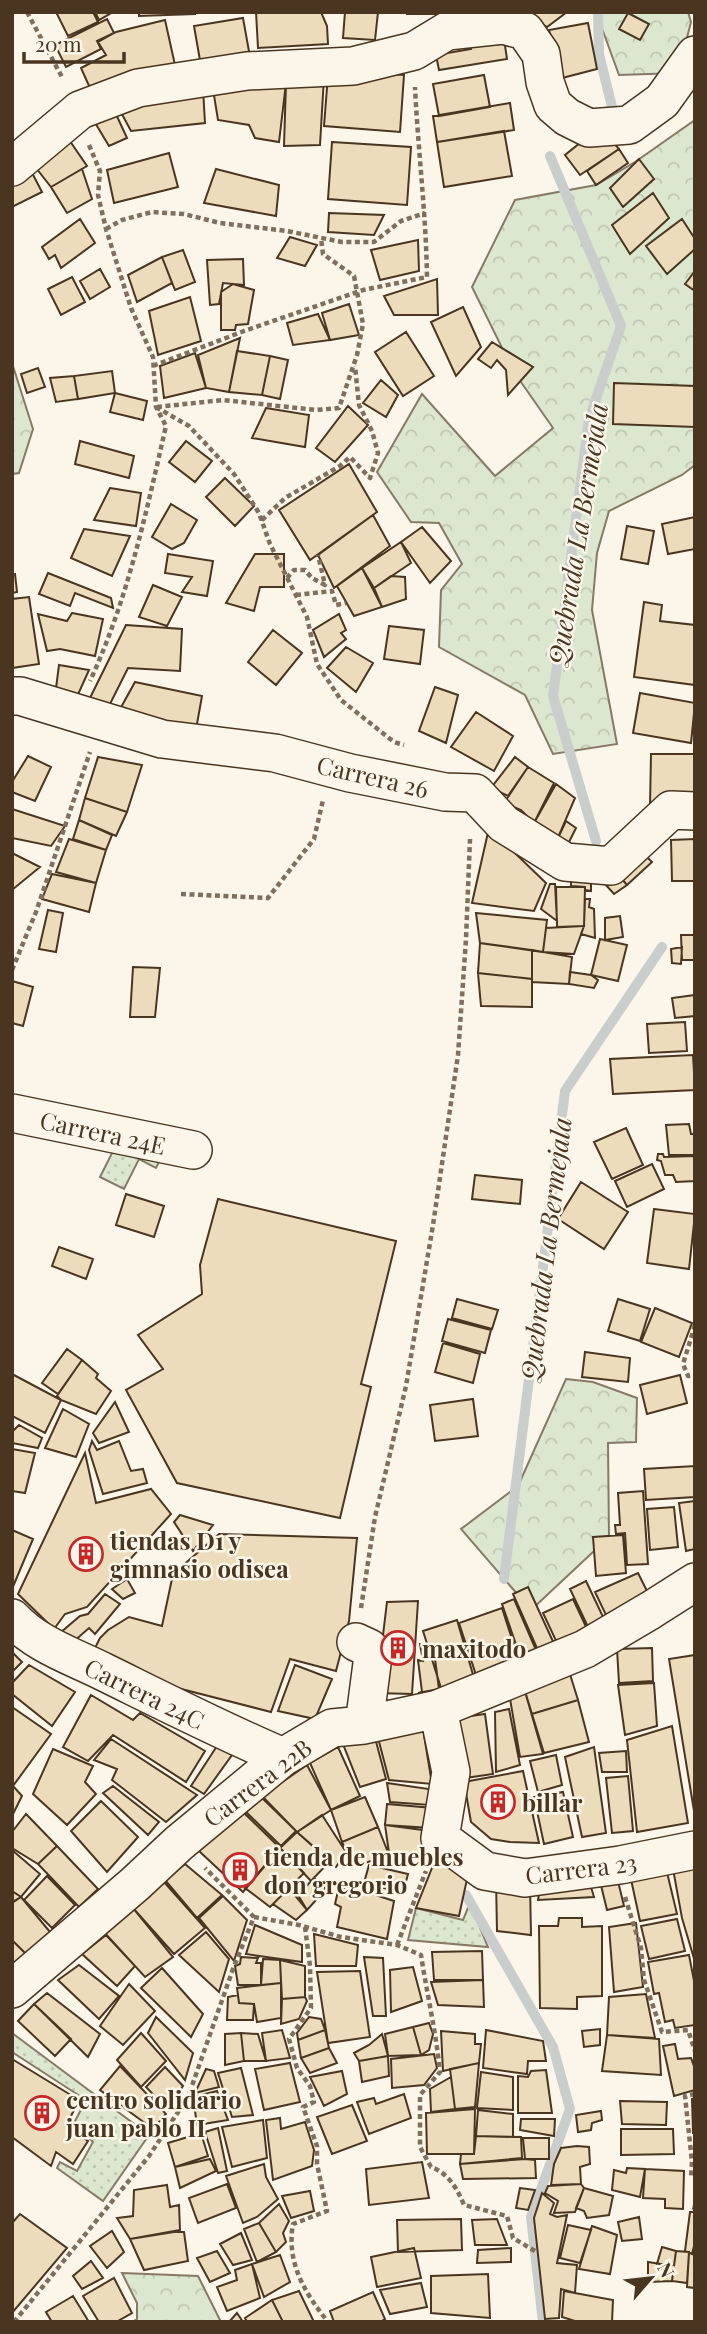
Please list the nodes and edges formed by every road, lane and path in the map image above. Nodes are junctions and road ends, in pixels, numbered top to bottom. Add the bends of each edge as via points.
1 (27, 12) edge
2 (414, 51) junction
3 (695, 55) edge
4 (80, 110) junction
5 (12, 167) edge
6 (425, 213) junction
7 (107, 229) junction
8 (321, 238) junction
9 (357, 292) junction
10 (355, 362) junction
11 (153, 366) junction
12 (156, 407) junction
13 (262, 520) junction
14 (318, 555) dead end
15 (287, 578) junction
16 (296, 595) junction
17 (346, 603) dead end
18 (12, 696) edge
19 (88, 717) junction
20 (405, 746) dead end
21 (475, 793) junction
22 (695, 811) edge
23 (314, 839) dead end
24 (181, 894) dead end
25 (12, 970) edge
26 (12, 1113) edge
27 (193, 1150) dead end
28 (695, 1325) edge
29 (695, 1375) edge
30 (695, 1582) edge
31 (12, 1618) edge
32 (356, 1642) joint
33 (438, 1709) junction
34 (364, 1725) junction
35 (283, 1757) junction
36 (440, 1838) junction
37 (179, 1843) junction
38 (695, 1850) edge
39 (620, 1865) junction
40 (254, 1917) junction
41 (305, 1927) junction
42 (397, 1945) junction
43 (12, 1989) edge
44 (695, 2051) edge
45 (695, 2094) edge
46 (695, 2176) edge
47 (535, 2251) dead end
48 (14, 2322) edge
49 (328, 2322) edge

1 - 4 path
2 - 3 street via 447,31 503,25 525,31 541,54 553,105 589,128 629,125 662,101
2 - 4 street via 353,66 247,71 138,88
2 - 6 path
4 - 5 street
4 - 7 path via 84,136 100,171 99,195
6 - 8 path via 401,221 374,242
6 - 9 path via 427,277
7 - 8 path via 152,212
7 - 11 path
8 - 9 path via 323,254 354,276
9 - 10 path via 363,324
9 - 11 path
10 - 12 path via 339,408 316,410 223,400
10 - 13 path via 359,405 377,453 370,478 350,457 285,498
11 - 12 path
12 - 13 path via 189,426 234,474
12 - 19 path via 166,426 133,568
13 - 15 path
14 - 15 path via 325,585 305,570 294,570
15 - 16 path
16 - 17 path via 332,591 336,605
16 - 20 path via 307,617 317,664 341,700
18 - 19 street, Carrera 26
19 - 21 street, Carrera 26 via 162,739 275,753 349,774
19 - 25 path via 36,912
21 - 22 street via 504,824 565,862 611,866 671,810
21 - 32 path via 458,1055 406,1386 375,1517
23 - 24 path via 268,898
26 - 27 street, Carrera 24E
28 - 29 path via 683,1364 688,1376
30 - 33 street, Carrera 22B via 585,1649
31 - 35 street, Carrera 24C via 60,1653
32 - 34 street via 369,1648 373,1656
33 - 34 street, Carrera 22B
33 - 36 street via 451,1772
34 - 35 street, Carrera 22B via 332,1728
35 - 37 street, Carrera 22B
36 - 39 street, Carrera 23 via 485,1871 525,1878
36 - 42 path
37 - 40 path
37 - 43 street, Carrera 22B
38 - 39 street, Carrera 23
39 - 44 path via 626,1903 641,1948 644,1980 662,2032 688,2030
40 - 41 path
40 - 48 path via 188,2097 149,2156
41 - 42 path
41 - 49 path via 310,2008 289,2039 314,2102 303,2107 317,2146 327,2211 293,2224 291,2250 297,2274
42 - 47 path via 421,1955 436,2032 440,2072 420,2095 420,2147 430,2167 443,2171 457,2188 464,2205 507,2216 513,2238
45 - 46 path via 685,2096 691,2176

